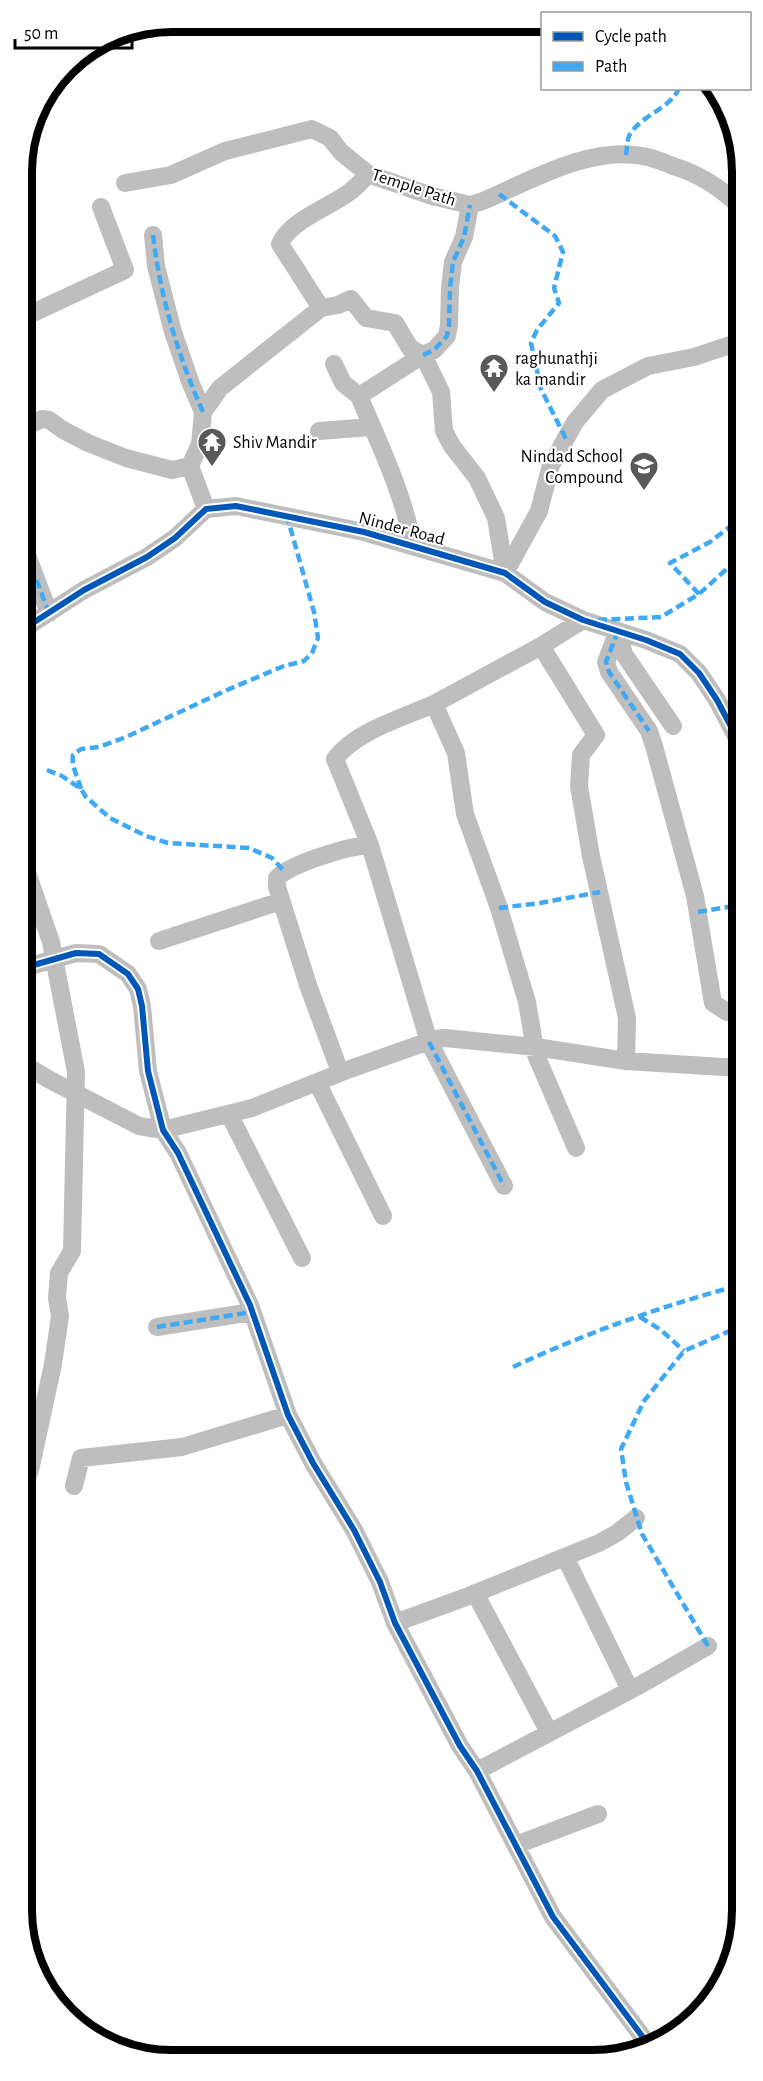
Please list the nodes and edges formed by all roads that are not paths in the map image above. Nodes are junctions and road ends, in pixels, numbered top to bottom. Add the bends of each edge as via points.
1 (368, 174) junction
2 (125, 183) dead end
3 (732, 199) edge
4 (470, 205) junction
5 (101, 207) dead end
6 (153, 235) dead end
7 (321, 308) junction
8 (32, 313) edge
9 (732, 344) edge
10 (423, 355) junction
11 (334, 364) dead end
12 (359, 396) junction
13 (202, 412) junction
14 (32, 423) edge
15 (371, 427) junction
16 (319, 431) dead end
17 (190, 466) junction
18 (206, 509) junction
19 (413, 545) junction
20 (32, 568) edge
21 (505, 573) junction
22 (49, 613) junction
23 (583, 620) junction
24 (32, 624) edge
25 (618, 631) junction
26 (541, 646) junction
27 (434, 704) junction
28 (673, 726) dead end
29 (732, 728) edge
30 (370, 845) junction
31 (32, 885) edge
32 (281, 901) junction
33 (159, 941) dead end
34 (55, 959) junction
35 (32, 965) edge
36 (732, 1012) edge
37 (429, 1041) junction
38 (536, 1047) junction
39 (626, 1062) junction
40 (731, 1068) edge
41 (32, 1069) edge
42 (340, 1072) junction
43 (317, 1082) junction
44 (76, 1094) junction
45 (229, 1114) junction
46 (163, 1130) junction
47 (576, 1148) dead end
48 (504, 1186) dead end
49 (383, 1216) dead end
50 (302, 1258) dead end
51 (252, 1312) junction
52 (157, 1328) dead end
53 (288, 1415) junction
54 (32, 1462) edge
55 (74, 1486) dead end
56 (636, 1518) dead end
57 (565, 1557) junction
58 (475, 1593) junction
59 (395, 1623) junction
60 (708, 1646) dead end
61 (630, 1690) junction
62 (549, 1732) junction
63 (477, 1771) junction
64 (598, 1814) dead end
65 (516, 1845) junction
66 (644, 2039) edge

1 - 2 street, Temple Path via 330,138 312,129 225,151 171,175
1 - 4 street, Temple Path
1 - 7 street via 351,191 293,228 280,244
3 - 4 street, Temple Path via 694,173 642,156 611,155 577,161
4 - 10 street via 464,237 453,262 447,336
5 - 8 street via 125,270
6 - 13 street via 156,266 173,332
7 - 10 street via 351,299 366,318 395,322 410,348
7 - 13 street via 220,388
9 - 21 street via 648,366 602,390 575,422 551,465 539,511
10 - 12 street
10 - 21 street via 441,392 444,431 477,478 496,518
11 - 12 street via 343,384
12 - 15 street
13 - 17 street via 200,444
14 - 17 street via 42,418 49,420 88,443 126,458 172,470
15 - 16 street
15 - 19 street via 394,477
17 - 18 street
18 - 19 street, Ninder Road via 236,506
18 - 22 street via 147,557
19 - 21 street, Ninder Road
20 - 22 street
21 - 23 street, Ninder Road via 545,602
22 - 24 street
23 - 25 street, Ninder Road
23 - 26 street
25 - 28 street via 624,654
25 - 29 street, Ninder Road via 680,654 699,673
25 - 36 street via 606,662 649,731 695,896 713,1003
26 - 27 street
26 - 39 street via 596,735 580,755 579,786 627,1018
27 - 30 street via 359,737 335,759
27 - 38 street via 456,753 465,814 499,908
30 - 32 street via 356,845 284,871 277,878
30 - 37 street
31 - 34 street
32 - 33 street
32 - 42 street
34 - 35 street
34 - 44 street via 76,1072
34 - 46 street via 76,953 99,954 128,974 138,989 148,1071
37 - 38 street via 445,1038
37 - 42 street
37 - 48 street
38 - 39 street
38 - 47 street
39 - 40 street
41 - 44 street
42 - 43 street
43 - 45 street
43 - 49 street
44 - 46 street via 139,1126
44 - 54 street via 72,1251 58,1273 60,1316
45 - 46 street
45 - 50 street
46 - 51 street via 178,1153
51 - 52 street
51 - 53 street
53 - 55 street via 182,1447 81,1458
53 - 59 street via 354,1530
56 - 57 street via 599,1544
57 - 58 street
57 - 61 street
58 - 59 street
58 - 62 street
59 - 63 street
60 - 61 street
61 - 62 street
62 - 63 street
63 - 65 street
64 - 65 street
65 - 66 street via 553,1917

